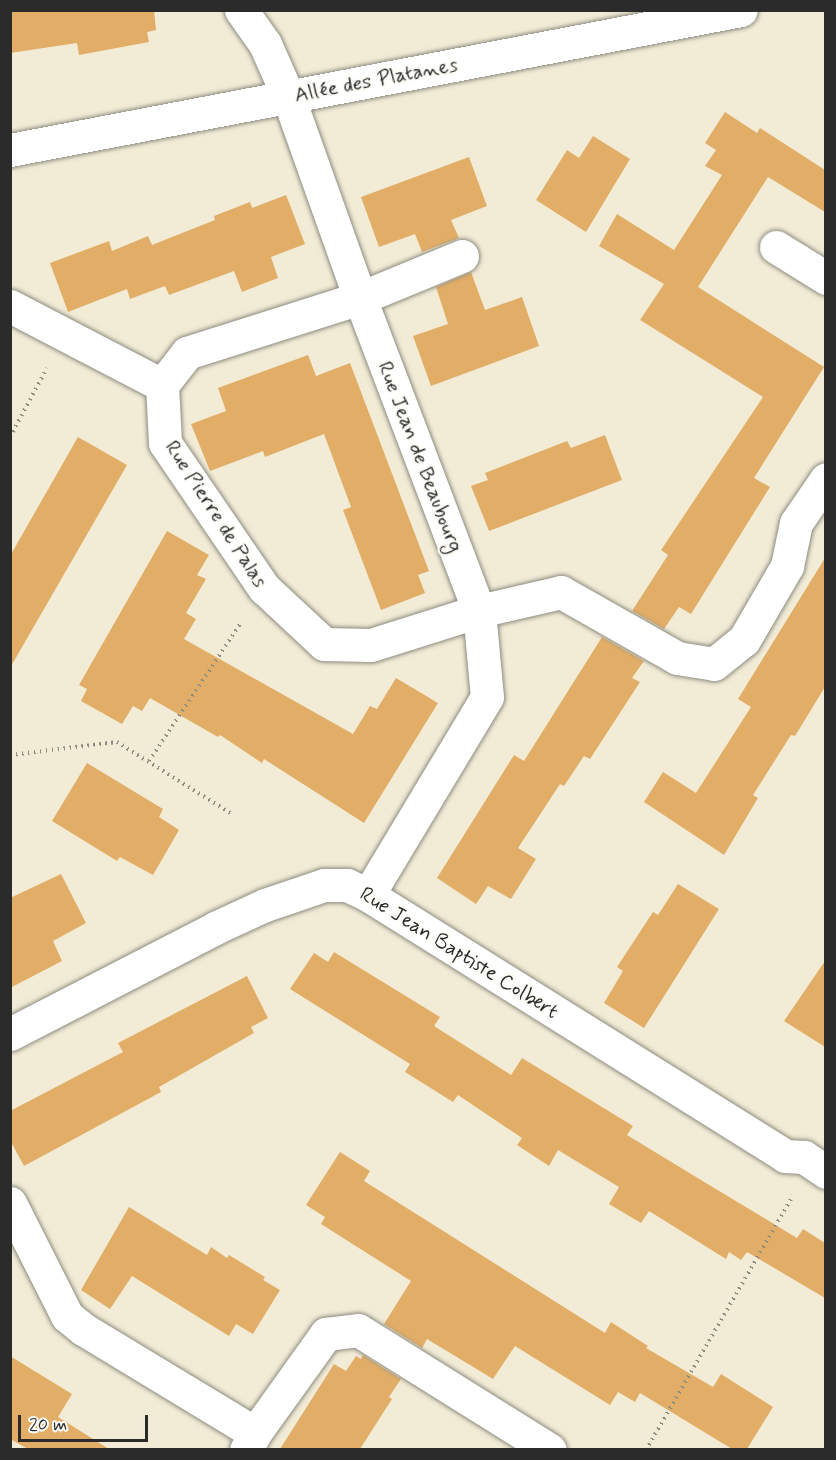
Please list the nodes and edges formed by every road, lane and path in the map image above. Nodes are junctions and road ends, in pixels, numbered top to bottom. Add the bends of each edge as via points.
1 (241, 10) edge
2 (741, 10) edge
3 (288, 96) junction
4 (10, 150) edge
5 (776, 246) dead end
6 (462, 256) dead end
7 (825, 278) edge
8 (360, 298) junction
9 (10, 306) edge
10 (64, 336) junction
11 (162, 385) junction
12 (10, 437) edge
13 (825, 479) edge
14 (264, 588) junction
15 (479, 611) junction
16 (10, 755) edge
17 (149, 761) junction
18 (232, 814) dead end
19 (368, 895) junction
20 (10, 1034) edge
21 (818, 1156) edge
22 (10, 1203) edge
23 (250, 1441) edge
24 (550, 1449) edge
25 (646, 1449) edge

1 - 3 street, Rue Jean de Beaubourg via 265,44
2 - 3 street, Allée des Platanes
3 - 4 street, Allée des Platanes
3 - 8 street, Rue Jean de Beaubourg
5 - 7 street
6 - 8 street
8 - 11 street via 187,353
8 - 15 street, Rue Jean de Beaubourg
9 - 10 street
10 - 11 street
10 - 12 path
11 - 14 street, Rue Pierre de Palas via 165,443
13 - 15 street, Rue Pierre de Palas via 796,523 787,566 744,640 714,664 677,658 561,592
14 - 15 street, Rue Pierre de Palas via 324,644 371,645
14 - 17 path
15 - 19 street, Rue Jean de Beaubourg via 487,697
16 - 17 path via 117,742
17 - 18 path
19 - 20 street, Rue Jean Baptiste Colbert via 347,885 324,885 293,894 215,928
19 - 21 street, Rue Jean Baptiste Colbert via 785,1156
21 - 25 path
22 - 23 street via 68,1316
23 - 24 street via 326,1334 358,1330

